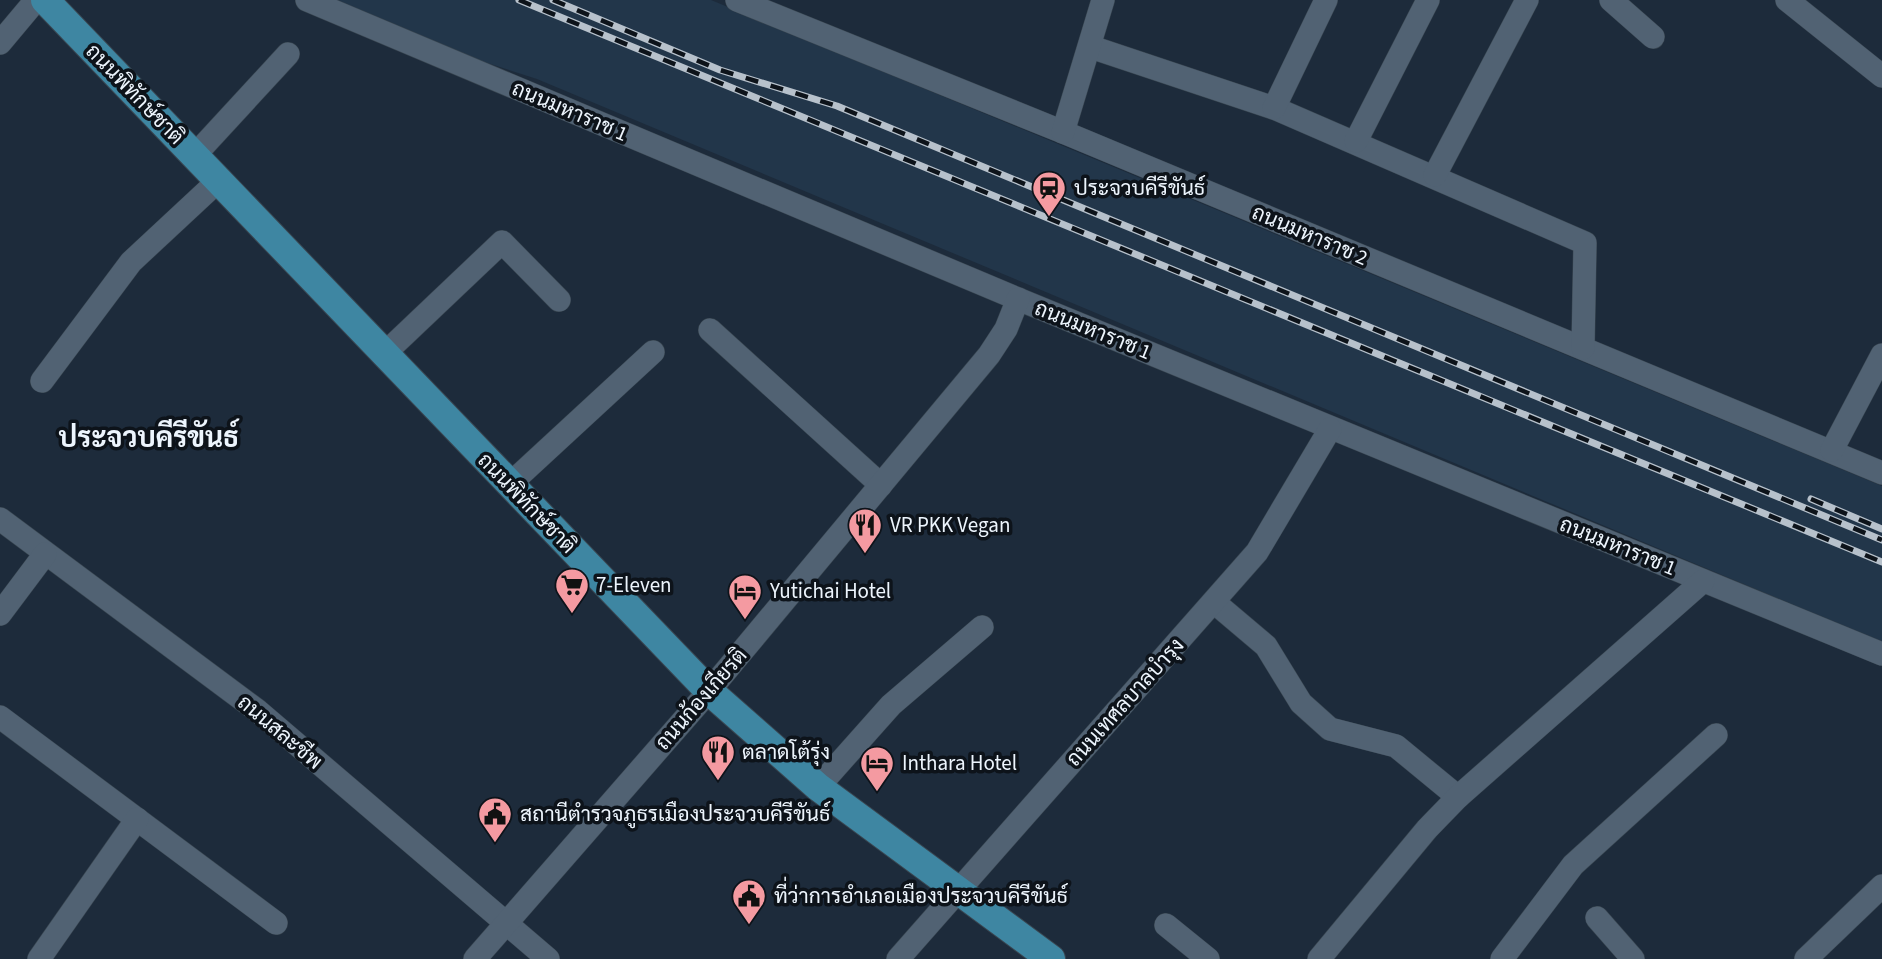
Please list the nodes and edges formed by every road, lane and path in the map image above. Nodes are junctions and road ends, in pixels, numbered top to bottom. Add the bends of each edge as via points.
1 (36, 0) edge
2 (46, 0) edge
3 (307, 0) edge
4 (737, 0) edge
5 (1103, 0) edge
6 (1326, 0) edge
7 (1428, 0) edge
8 (1527, 0) edge
9 (1611, 0) edge
10 (1787, 0) edge
11 (1653, 37) dead end
12 (0, 43) edge
13 (1091, 47) junction
14 (288, 54) dead end
15 (1882, 76) edge
16 (1274, 108) junction
17 (1063, 132) junction
18 (1356, 141) junction
19 (194, 156) junction
20 (1435, 175) junction
21 (218, 181) junction
22 (1018, 299) junction
23 (559, 300) dead end
24 (710, 330) dead end
25 (1583, 348) junction
26 (653, 352) dead end
27 (383, 355) junction
28 (1882, 355) edge
29 (42, 381) dead end
30 (1330, 429) junction
31 (1832, 450) junction
32 (1882, 472) edge
33 (510, 484) junction
34 (881, 485) junction
35 (0, 519) edge
36 (46, 554) junction
37 (1703, 581) junction
38 (1214, 602) junction
39 (0, 614) edge
40 (982, 627) dead end
41 (1882, 654) edge
42 (709, 691) junction
43 (0, 717) edge
44 (1716, 735) dead end
45 (818, 787) junction
46 (1458, 797) junction
47 (137, 819) junction
48 (1882, 886) edge
49 (958, 892) junction
50 (1597, 918) dead end
51 (276, 923) dead end
52 (506, 923) junction
53 (1166, 925) dead end
54 (1332, 954) edge
55 (39, 959) edge
56 (475, 959) edge
57 (548, 959) edge
58 (898, 959) edge
59 (1051, 959) edge
60 (1208, 959) edge
61 (1502, 959) edge
62 (1633, 959) edge
63 (1806, 959) edge

1 - 12 street
2 - 19 main road, ถนนพิทักษ์ชาติ
3 - 22 street, ถนนมหาราช 1
4 - 17 street, ถนนมหาราช 2
5 - 13 street
6 - 16 street
7 - 18 street
8 - 20 street
9 - 11 street
10 - 15 street
13 - 16 street
13 - 17 street
14 - 19 street
16 - 18 street
17 - 25 street, ถนนมหาราช 2
18 - 20 street
19 - 21 main road, ถนนพิทักษ์ชาติ
20 - 25 street via 1585,243
21 - 27 main road, ถนนพิทักษ์ชาติ
21 - 29 street via 131,262
22 - 30 street, ถนนมหาราช 1
22 - 34 street, ถนนก้องเกียรติ via 989,355
23 - 27 street via 502,242
24 - 34 street
25 - 31 street, ถนนมหาราช 2
26 - 33 street
27 - 33 main road, ถนนพิทักษ์ชาติ
28 - 31 street
30 - 37 street, ถนนมหาราช 1
30 - 38 street, ถนนเทศลบาลบำรุง via 1257,552
31 - 32 street, ถนนมหาราช 2
33 - 42 main road, ถนนพิทักษ์ชาติ
34 - 42 street, ถนนก้องเกียรติ
35 - 36 street, ถนนสละชีพ
36 - 39 street
36 - 52 street, ถนนสละชีพ via 258,711
37 - 41 street, ถนนมหาราช 1
37 - 46 street
38 - 46 street via 1266,646 1301,703 1330,729 1395,746
38 - 49 street, ถนนเทศลบาลบำรุง
40 - 45 street via 891,705
42 - 45 main road, ถนนพิทักษ์ชาติ
42 - 52 street, ถนนก้องเกียรติ
43 - 47 street
44 - 61 street via 1573,865
45 - 49 main road, ถนนพิทักษ์ชาติ
46 - 54 street via 1427,829
47 - 51 street
47 - 55 street
48 - 63 street
49 - 58 street, ถนนเทศลบาลบำรุง
49 - 59 main road, ถนนพิทักษ์ชาติ
50 - 62 street
52 - 56 street, ถนนก้องเกียรติ
52 - 57 street, ถนนสละชีพ
53 - 60 street

